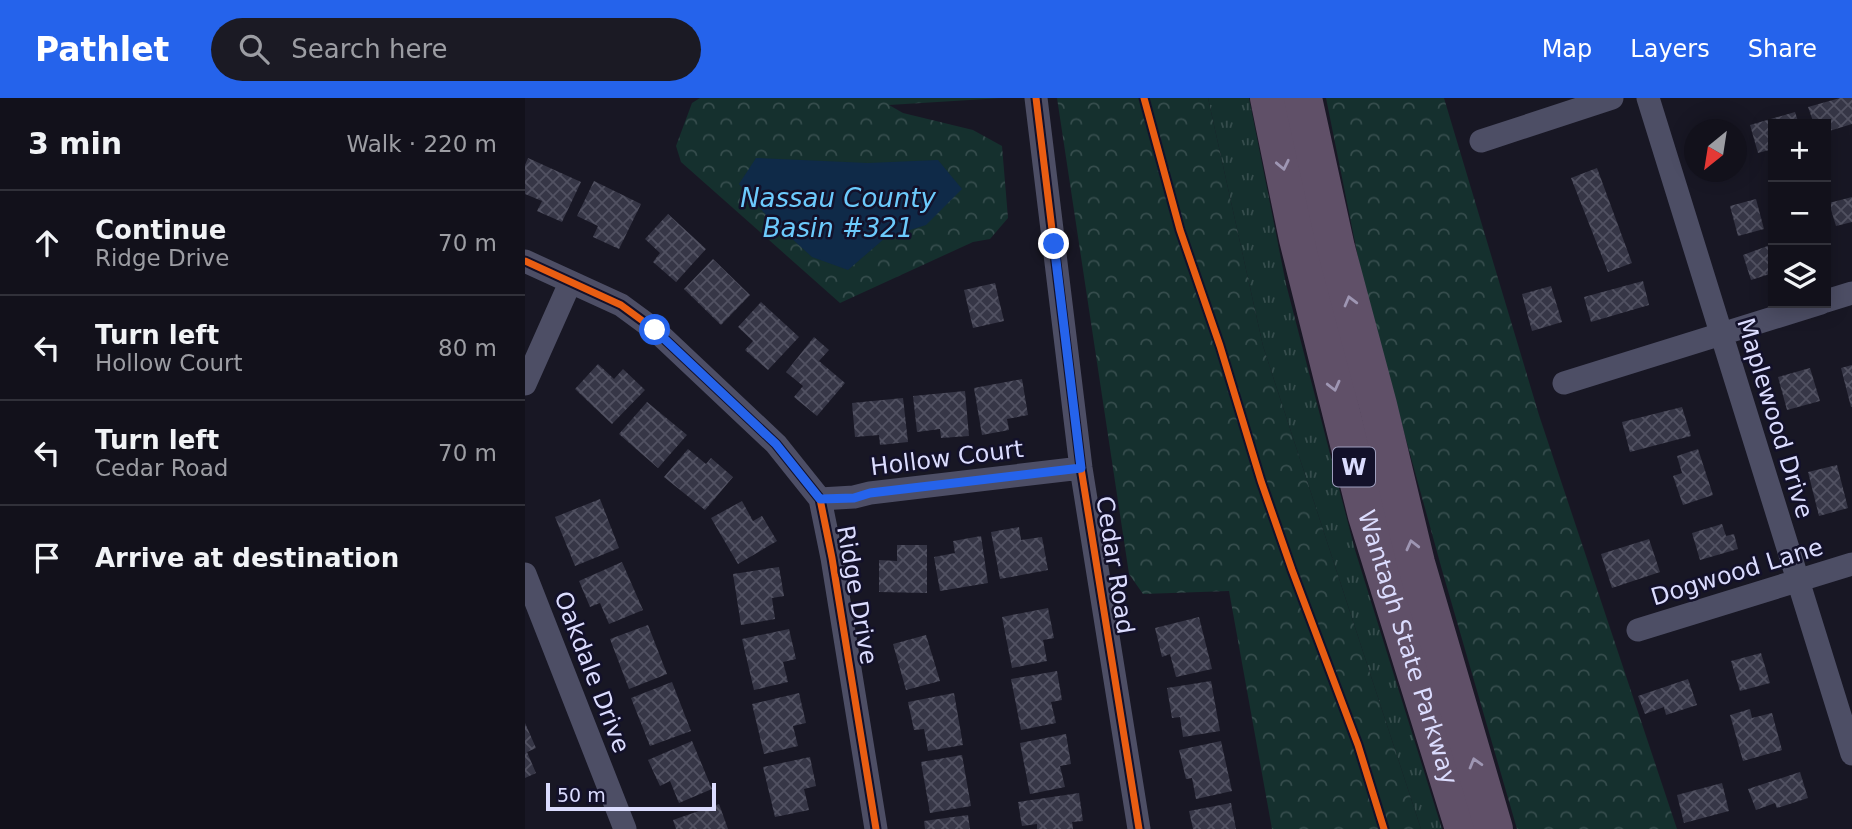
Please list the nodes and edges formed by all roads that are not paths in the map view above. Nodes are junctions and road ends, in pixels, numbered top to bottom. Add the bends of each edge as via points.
1 (1036, 98) edge
2 (1269, 98) edge
3 (1303, 98) edge
4 (1612, 98) edge
5 (1648, 98) edge
6 (1481, 141) dead end
7 (525, 261) edge
8 (571, 283) junction
9 (1852, 293) edge
10 (1831, 300) edge
11 (1805, 308) edge
12 (1721, 334) junction
13 (1565, 383) dead end
14 (525, 384) edge
15 (1081, 468) junction
16 (820, 499) junction
17 (1852, 564) edge
18 (525, 574) edge
19 (1798, 581) junction
20 (1637, 630) dead end
21 (1852, 754) edge
22 (625, 829) edge
23 (876, 829) edge
24 (1139, 829) edge
25 (1464, 829) edge
26 (1494, 829) edge

1 - 15 street, Cedar Road
2 -> 25 highway, Wantagh State Parkway / W via 1298,239 1367,516
26 -> 3 highway, Wantagh State Parkway / W via 1416,562
4 - 6 street
5 - 12 street, Maplewood Drive
7 - 8 street, Ridge Drive
8 - 14 street
8 - 16 street, Ridge Drive via 621,305 655,330 776,444
9 - 10 street
11 - 12 street
12 - 13 street
12 - 19 street, Maplewood Drive
15 - 16 street, Hollow Court
15 - 24 street, Cedar Road
16 - 23 street, Ridge Drive
17 - 19 street, Dogwood Lane
18 - 22 street, Oakdale Drive
19 - 20 street, Dogwood Lane
19 - 21 street, Maplewood Drive

